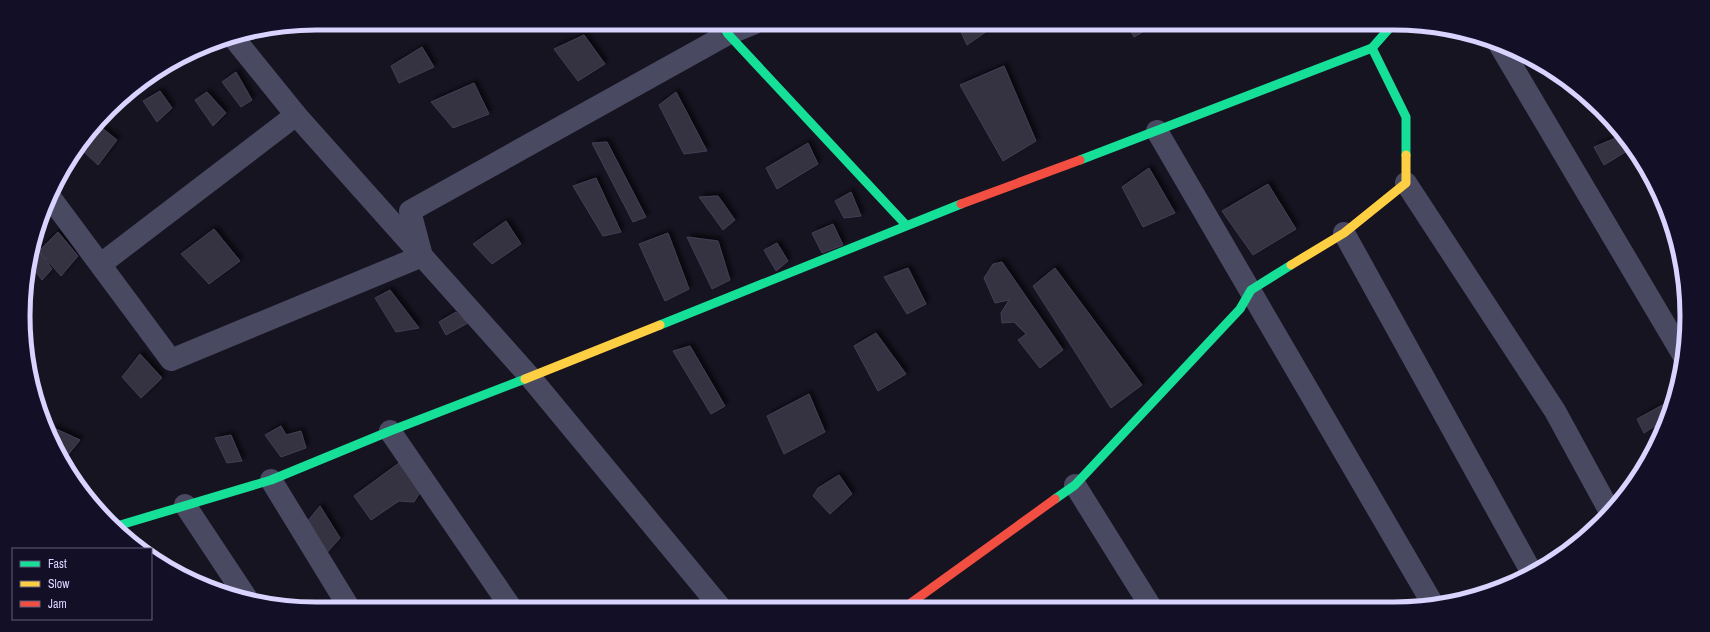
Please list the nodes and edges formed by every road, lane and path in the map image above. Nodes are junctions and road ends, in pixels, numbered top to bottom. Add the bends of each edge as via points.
1 (723, 30) edge
2 (726, 30) edge
3 (1388, 30) edge
4 (237, 41) edge
5 (1372, 48) junction
6 (1504, 52) edge
7 (296, 115) junction
8 (1157, 131) junction
9 (1406, 183) junction
10 (54, 202) edge
11 (906, 226) junction
12 (1344, 233) junction
13 (422, 256) junction
14 (101, 264) junction
15 (1251, 290) junction
16 (1678, 347) edge
17 (530, 377) junction
18 (390, 431) junction
19 (271, 480) junction
20 (1075, 485) junction
21 (185, 505) junction
22 (1607, 507) edge
23 (121, 525) edge
24 (1529, 568) edge
25 (243, 592) edge
26 (1431, 600) edge
27 (346, 602) edge
28 (507, 602) edge
29 (716, 602) edge
30 (912, 602) edge
31 (1148, 602) edge

1 - 13 street via 410,211
2 - 11 street
3 - 5 street
4 - 7 street
5 - 8 street
5 - 9 street via 1406,118
6 - 16 street
7 - 13 street
7 - 14 street
8 - 11 street
8 - 15 street
9 - 12 street
9 - 22 street via 1555,411
10 - 14 street
11 - 17 street
12 - 15 street
12 - 24 street
13 - 14 street via 171,360
13 - 17 street
15 - 20 street via 1240,309
15 - 26 street
17 - 18 street
17 - 29 street
18 - 19 street
18 - 28 street
19 - 21 street
19 - 27 street
20 - 30 street
20 - 31 street
21 - 23 street
21 - 25 street

